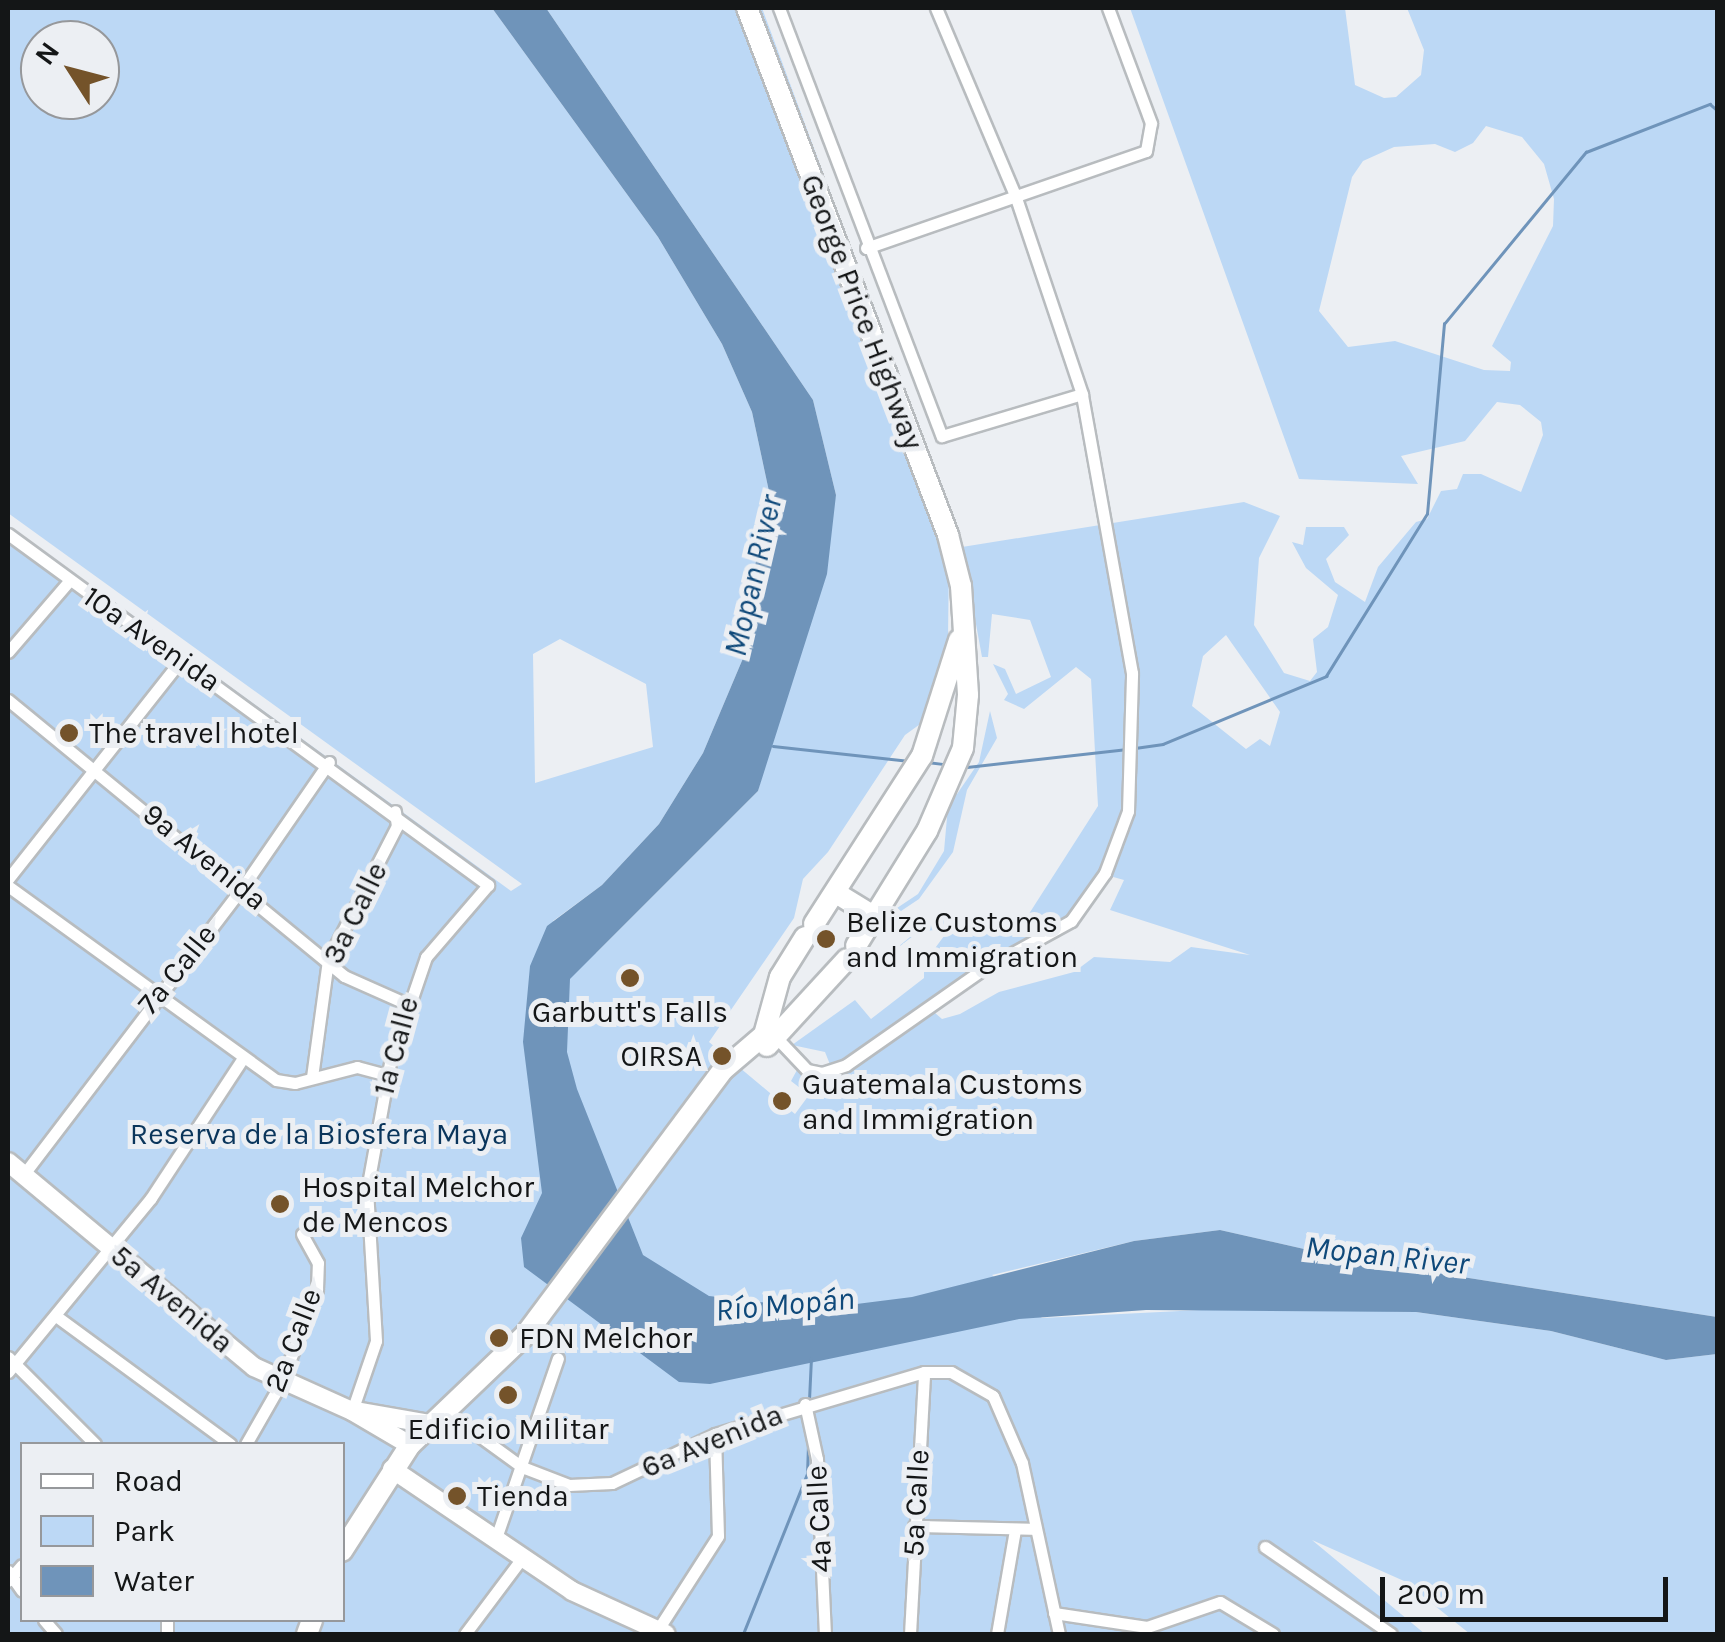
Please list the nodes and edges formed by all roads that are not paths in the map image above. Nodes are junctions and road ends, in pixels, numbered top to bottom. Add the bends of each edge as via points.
1 (748, 8) edge
2 (779, 8) edge
3 (927, 8) edge
4 (1108, 8) edge
5 (938, 13) edge
6 (1015, 196) junction
7 (866, 248) junction
8 (1082, 394) junction
9 (8, 534) edge
10 (68, 581) junction
11 (962, 619) junction
12 (8, 652) edge
13 (182, 659) junction
14 (8, 700) edge
15 (328, 762) junction
16 (96, 769) junction
17 (396, 811) junction
18 (8, 882) edge
19 (488, 884) joint
20 (242, 888) junction
21 (836, 892) junction
22 (875, 917) junction
23 (328, 960) junction
24 (155, 994) junction
25 (407, 1004) junction
26 (772, 1032) junction
27 (243, 1058) junction
28 (387, 1075) junction
29 (312, 1076) junction
30 (8, 1162) edge
31 (24, 1174) junction
32 (302, 1234) dead end
33 (112, 1249) junction
34 (56, 1316) junction
35 (558, 1358) dead end
36 (10, 1364) edge
37 (924, 1372) junction
38 (281, 1383) junction
39 (806, 1404) junction
40 (352, 1411) junction
41 (436, 1417) junction
42 (715, 1434) junction
43 (93, 1442) edge
44 (227, 1442) edge
45 (247, 1442) edge
46 (410, 1446) junction
47 (522, 1467) junction
48 (392, 1469) junction
49 (914, 1526) junction
50 (1035, 1528) junction
51 (1014, 1530) junction
52 (496, 1538) junction
53 (345, 1547) edge
54 (1265, 1547) dead end
55 (522, 1558) junction
56 (1054, 1612) junction
57 (662, 1633) edge
58 (465, 1634) edge
59 (826, 1634) edge
60 (910, 1634) edge
61 (997, 1634) edge
62 (1060, 1634) edge
63 (1273, 1634) edge
64 (1391, 1634) edge

1 - 11 highway, George Price Highway via 948,535
2 - 7 street
3 - 5 street
4 - 6 street via 1151,123 1150,144
5 - 6 street
6 - 7 street
6 - 8 street
7 - 8 street via 942,436
8 - 26 street via 1132,672 1128,812 1105,873 1055,934 980,971 834,1071 808,1070
9 - 10 street, 10a Avenida
10 - 12 street
10 - 13 street, 10a Avenida
11 - 21 highway, George Price Highway via 945,698 922,756
11 - 22 highway, George Price Highway via 968,694 962,748 927,831
13 - 15 street, 10a Avenida
13 - 16 street
14 - 16 street, 9a Avenida
15 - 17 street, 10a Avenida
15 - 20 street, 7a Calle
16 - 18 street
16 - 20 street, 9a Avenida
17 - 19 street, 10a Avenida
17 - 23 street, 3a Calle via 398,826
18 - 24 street
19 - 25 street, 1a Calle via 432,947
20 - 23 street, 9a Avenida
20 - 24 street, 7a Calle
21 - 22 highway
21 - 26 highway, George Price Highway via 780,977
22 - 26 highway, George Price Highway via 852,952
23 - 25 street, 9a Avenida via 356,982
23 - 29 street, 3a Calle
24 - 27 street
24 - 31 street, 7a Calle
25 - 28 street, 1a Calle
26 - 41 highway, George Price Highway via 714,1086 658,1154 545,1310
27 - 29 street via 284,1083
27 - 33 street
28 - 29 street via 357,1067
28 - 40 street, 1a Calle via 367,1189 376,1341
30 - 31 street, 5a Avenida
31 - 33 street, 5a Avenida
32 - 38 street, 2a Calle via 318,1263 317,1290
33 - 34 street
33 - 38 street, 5a Avenida
34 - 36 street
34 - 44 street
35 - 47 street
36 - 43 street
37 - 39 street, 6a Avenida
37 - 49 street, 5a Calle
37 - 50 street, 6a Avenida via 951,1372 993,1396 1022,1463
38 - 40 street, 5a Avenida
38 - 45 street, 2a Calle
39 - 42 street, 6a Avenida
39 - 59 street, 4a Calle via 817,1458
40 - 41 street, 5a Avenida
40 - 46 street, 5a Avenida
41 - 46 highway, George Price Highway
41 - 47 street, 6a Avenida
42 - 47 street, 6a Avenida via 612,1484 570,1485
42 - 57 street via 718,1536
46 - 48 highway, George Price Highway
47 - 52 street
48 - 52 street
48 - 53 highway, George Price Highway
49 - 51 street
49 - 60 street, 5a Calle
50 - 51 street
50 - 56 street
51 - 61 street
52 - 55 street
54 - 64 street
55 - 57 street
55 - 58 street
56 - 62 street
56 - 63 street via 1146,1627 1220,1602

